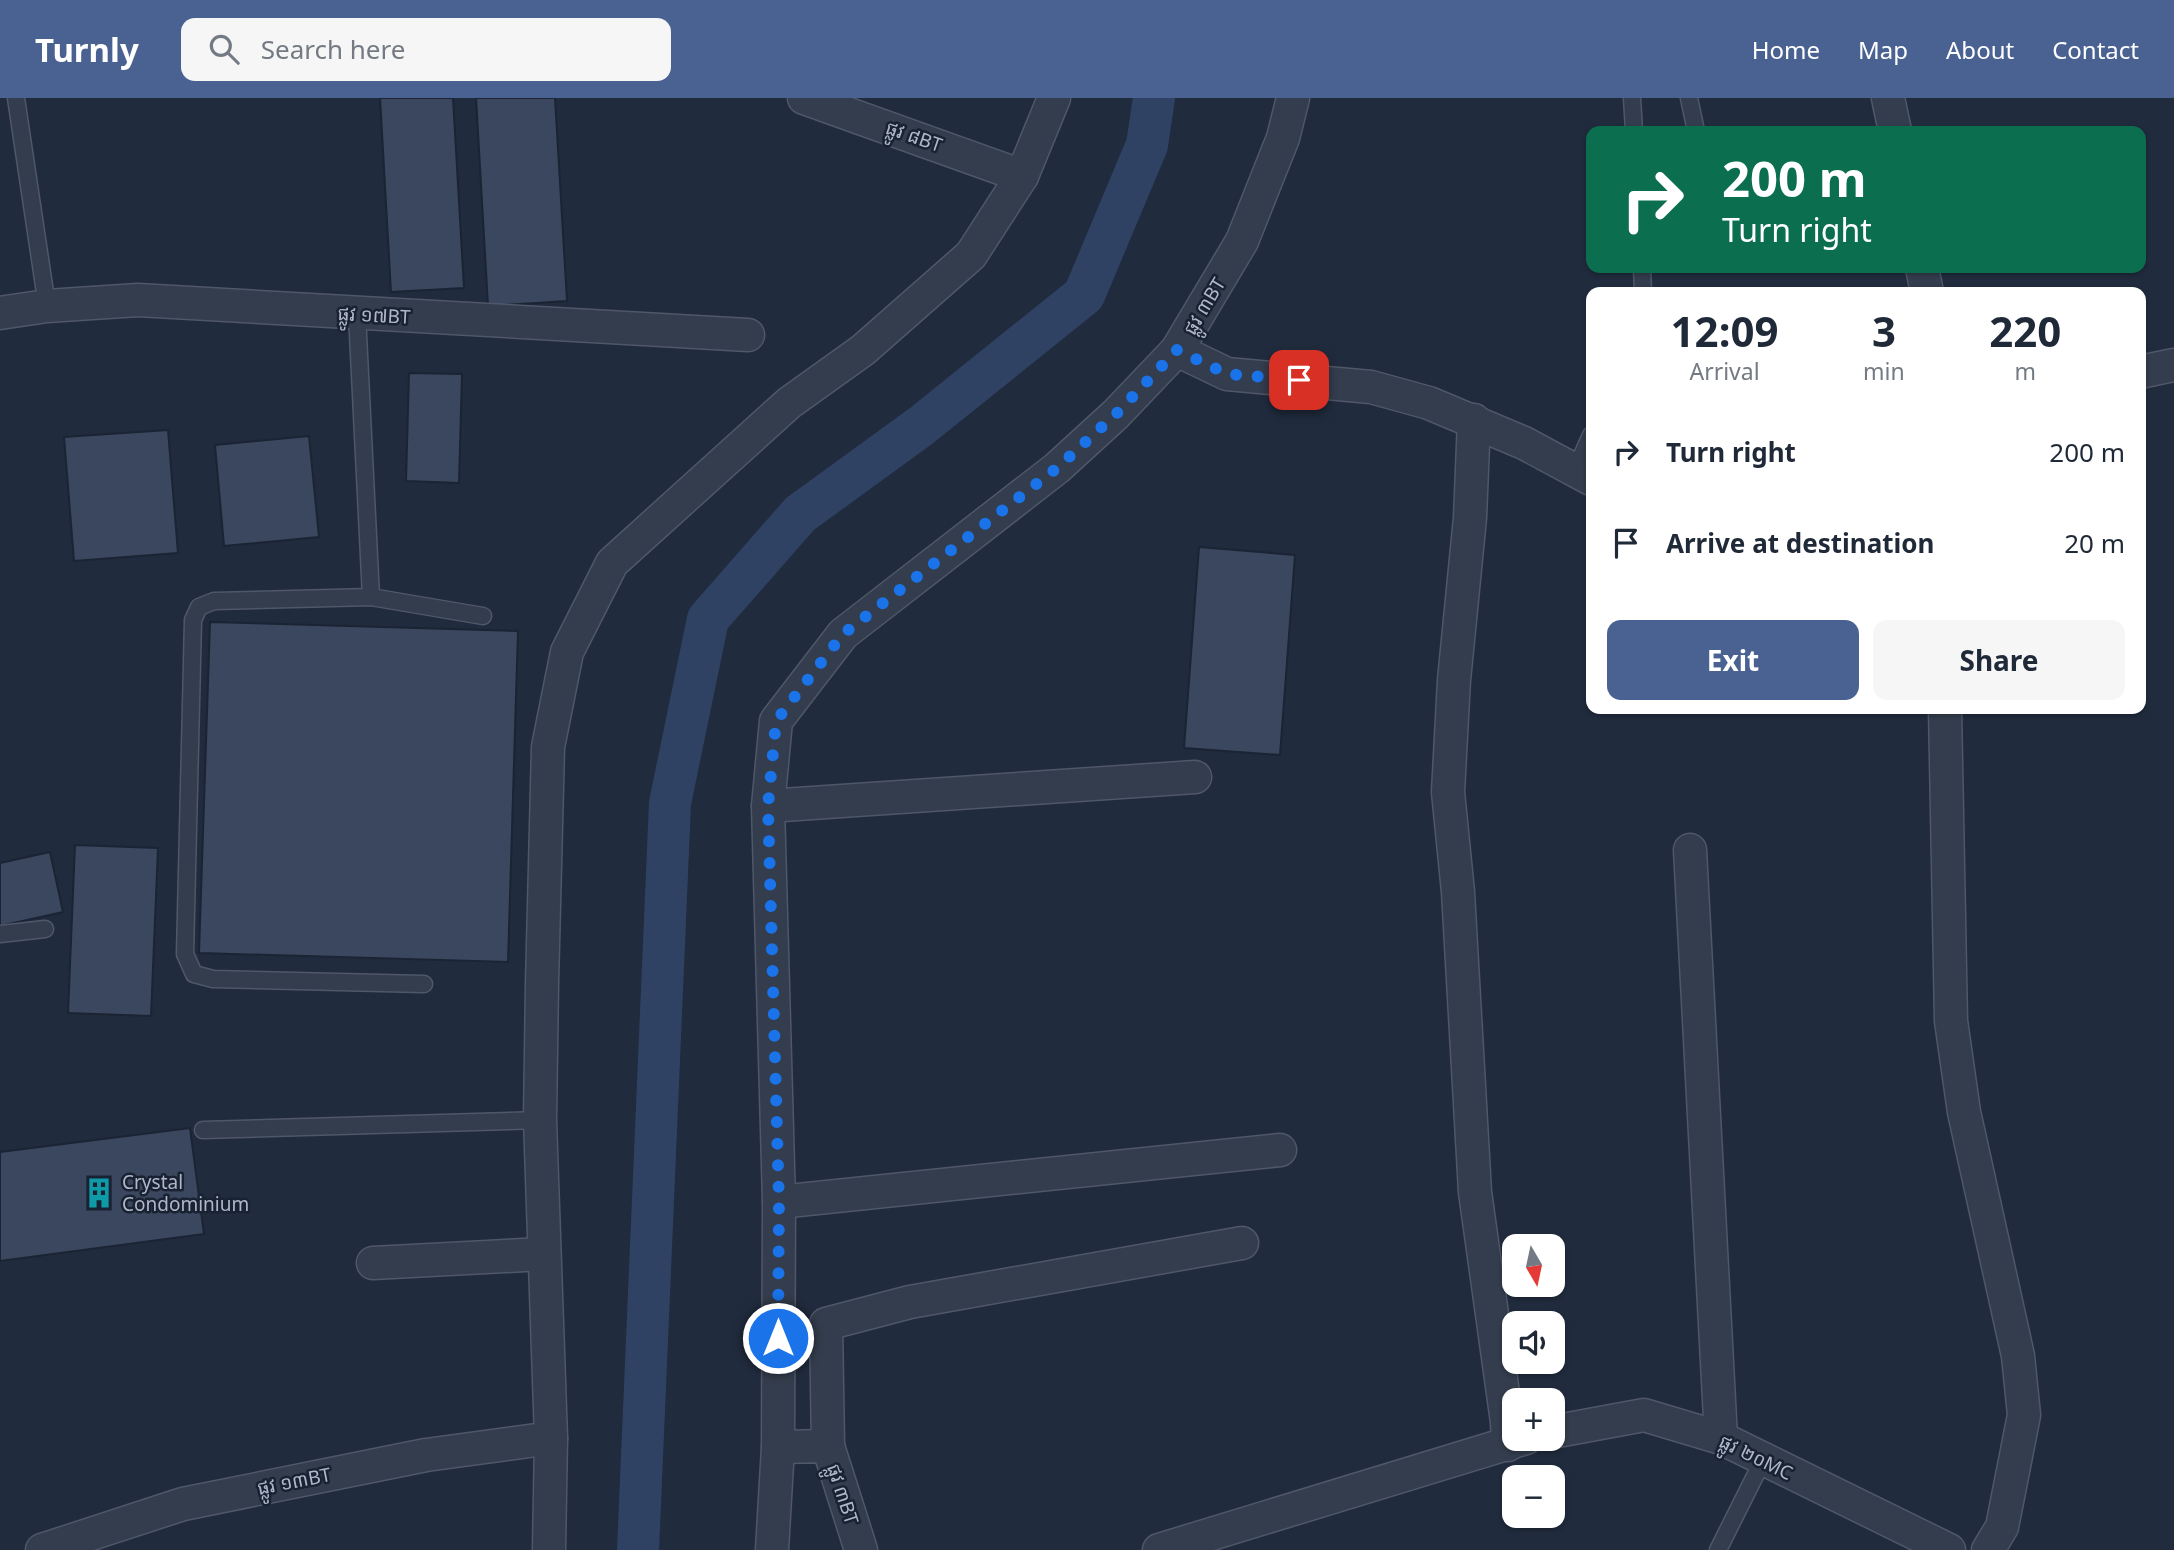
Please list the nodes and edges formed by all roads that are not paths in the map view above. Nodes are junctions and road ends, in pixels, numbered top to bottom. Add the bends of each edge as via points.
1 (16, 98) edge
2 (804, 98) edge
3 (1054, 98) edge
4 (1293, 98) edge
5 (1632, 98) edge
6 (1689, 98) edge
7 (1888, 98) edge
8 (1634, 126) edge
9 (1695, 126) edge
10 (1894, 126) edge
11 (1022, 176) junction
12 (47, 306) junction
13 (0, 313) edge
14 (357, 314) junction
15 (748, 335) dead end
16 (1177, 350) junction
17 (2174, 365) edge
18 (2146, 371) edge
19 (1474, 420) junction
20 (1583, 475) edge
21 (371, 597) junction
22 (483, 616) dead end
23 (1945, 714) edge
24 (1195, 776) dead end
25 (768, 806) junction
26 (1690, 850) dead end
27 (45, 929) dead end
28 (0, 934) edge
29 (424, 984) dead end
30 (540, 1120) junction
31 (203, 1130) dead end
32 (1280, 1150) dead end
33 (779, 1202) junction
34 (1242, 1243) dead end
35 (543, 1254) junction
36 (373, 1263) dead end
37 (1502, 1388) edge
38 (1565, 1430) edge
39 (551, 1438) junction
40 (1721, 1438) junction
41 (828, 1446) junction
42 (778, 1447) junction
43 (1502, 1447) edge
44 (1763, 1460) junction
45 (42, 1550) edge
46 (549, 1550) edge
47 (772, 1550) edge
48 (861, 1550) edge
49 (1159, 1550) edge
50 (1718, 1550) edge
51 (1949, 1550) edge
52 (1988, 1550) edge

1 - 12 lane
2 - 11 street, ផ្លូវ ៨BT
3 - 11 street
4 - 16 street, ផ្លូវ ៣BT via 1283,138 1242,241
5 - 8 lane
6 - 9 lane
7 - 10 street
11 - 30 street via 971,255 863,350 789,403 612,563 567,652 548,747
12 - 13 street, ផ្លូវ ១៧BT
12 - 14 street, ផ្លូវ ១៧BT via 138,300
14 - 15 street, ផ្លូវ ១៧BT
14 - 21 lane
16 - 19 street via 1227,374 1371,387
16 - 25 street, ផ្លូវ ៣BT via 1057,468 843,634 776,721
17 - 18 street
19 - 20 street
19 - 37 street via 1448,792 1475,1192
21 - 22 lane
21 - 29 lane via 214,601 199,607 194,620 185,954 194,974 213,979
23 - 52 street via 1951,1021 1964,1111 2018,1356 2024,1415 2002,1528
24 - 25 street
25 - 33 street, ផ្លូវ ៣BT
26 - 40 street
27 - 28 lane
30 - 31 lane
30 - 35 street
32 - 33 street
33 - 42 street, ផ្លូវ ៣BT
34 - 41 street via 910,1302 826,1324
35 - 36 street
35 - 39 street
38 - 40 street, ផ្លូវ ២០MC via 1644,1415
39 - 45 street, ផ្លូវ ១៣BT via 426,1455 183,1504
39 - 46 street
40 - 44 street, ផ្លូវ ២០MC
41 - 42 street, ផ្លូវ ៣BT
41 - 48 street, ផ្លូវ ៣BT
42 - 47 street
43 - 49 street
44 - 50 lane
44 - 51 street, ផ្លូវ ២០MC

